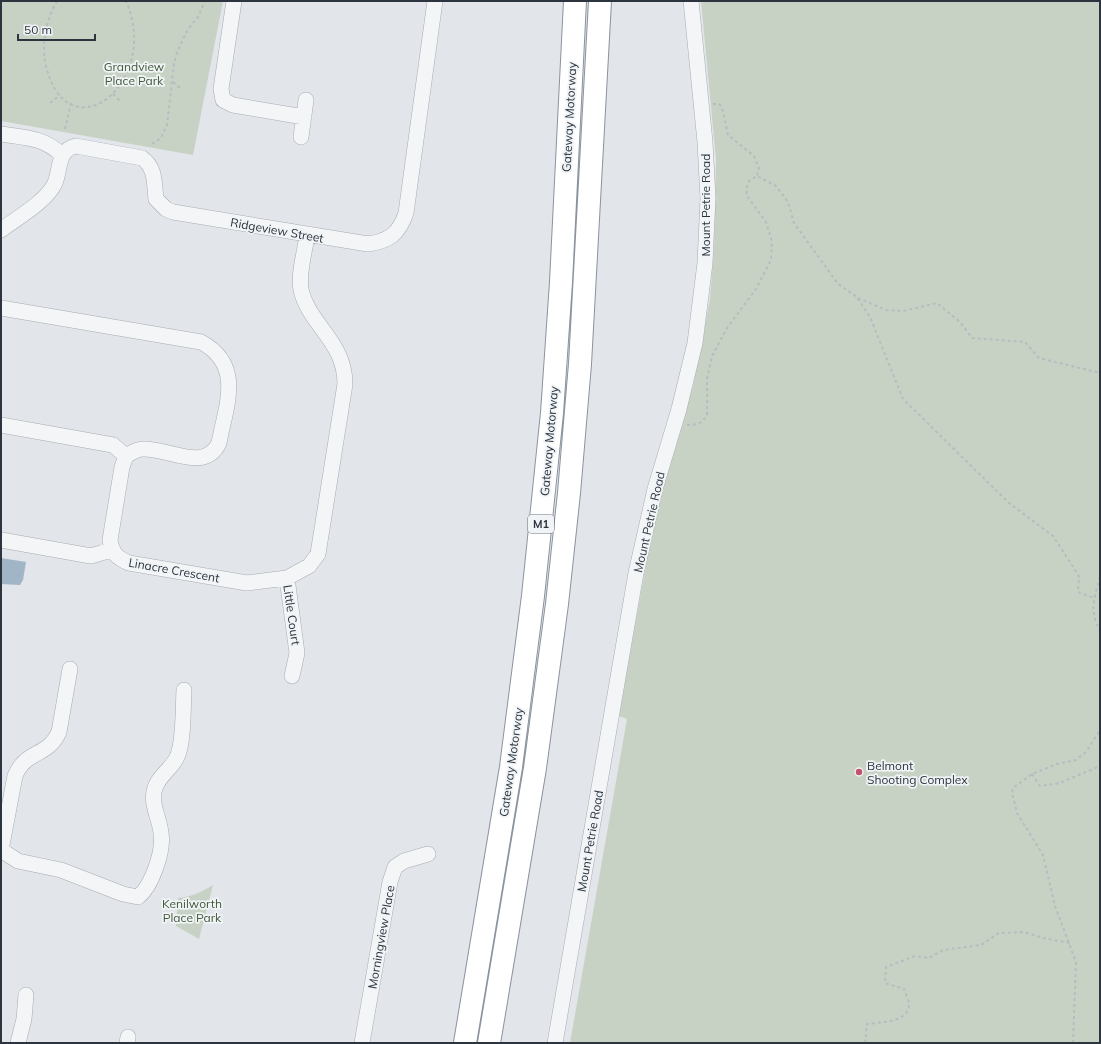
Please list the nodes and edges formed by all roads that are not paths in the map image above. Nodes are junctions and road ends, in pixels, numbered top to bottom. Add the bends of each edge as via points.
1 (234, 1) edge
2 (435, 1) edge
3 (575, 1) edge
4 (600, 1) edge
5 (691, 1) edge
6 (306, 100) dead end
7 (304, 117) junction
8 (1, 134) edge
9 (301, 137) dead end
10 (62, 155) junction
11 (1, 230) edge
12 (307, 235) junction
13 (1, 308) edge
14 (1, 425) edge
15 (126, 456) junction
16 (1, 540) edge
17 (112, 550) junction
18 (287, 578) junction
19 (70, 669) dead end
20 (292, 676) dead end
21 (184, 690) dead end
22 (1, 850) edge
23 (428, 854) dead end
24 (26, 995) dead end
25 (18, 1043) edge
26 (362, 1043) edge
27 (465, 1043) edge
28 (489, 1043) edge
29 (555, 1043) edge

1 - 7 street via 221,89 223,100 233,105
2 - 12 street, Ridgeview Street via 406,213 402,225 392,236 381,242 368,244
3 - 27 highway, Gateway Motorway / M1 via 561,282 534,596 502,825
4 - 28 highway, Gateway Motorway / M1 via 580,364 568,501 533,783
5 - 29 street, Mount Petrie Road via 702,105 708,198 705,263 695,343 655,489 636,573
6 - 7 street
7 - 9 street
8 - 10 street via 43,141 52,145
10 - 11 street via 55,182 48,194
10 - 12 street, Ridgeview Street via 68,148 76,146 142,158 153,170 156,199 166,209
12 - 18 street, Linacre Crescent via 301,290 304,300 339,353 344,364 345,384 318,554 309,566
13 - 15 street via 201,342 219,355 230,381 219,444 215,452 206,457 196,458 144,449
14 - 15 street via 113,445
15 - 17 street via 110,540
16 - 17 street via 90,556
17 - 18 street, Linacre Crescent via 118,559 129,563 247,583
18 - 20 street, Little Court via 298,653
19 - 22 street via 55,742 19,765
21 - 22 street via 178,755 157,782 154,790 153,799 162,842 151,880 145,891 138,897 123,894 61,870 18,861
23 - 26 street, Morningview Place via 404,861 395,867 390,882
24 - 25 street

